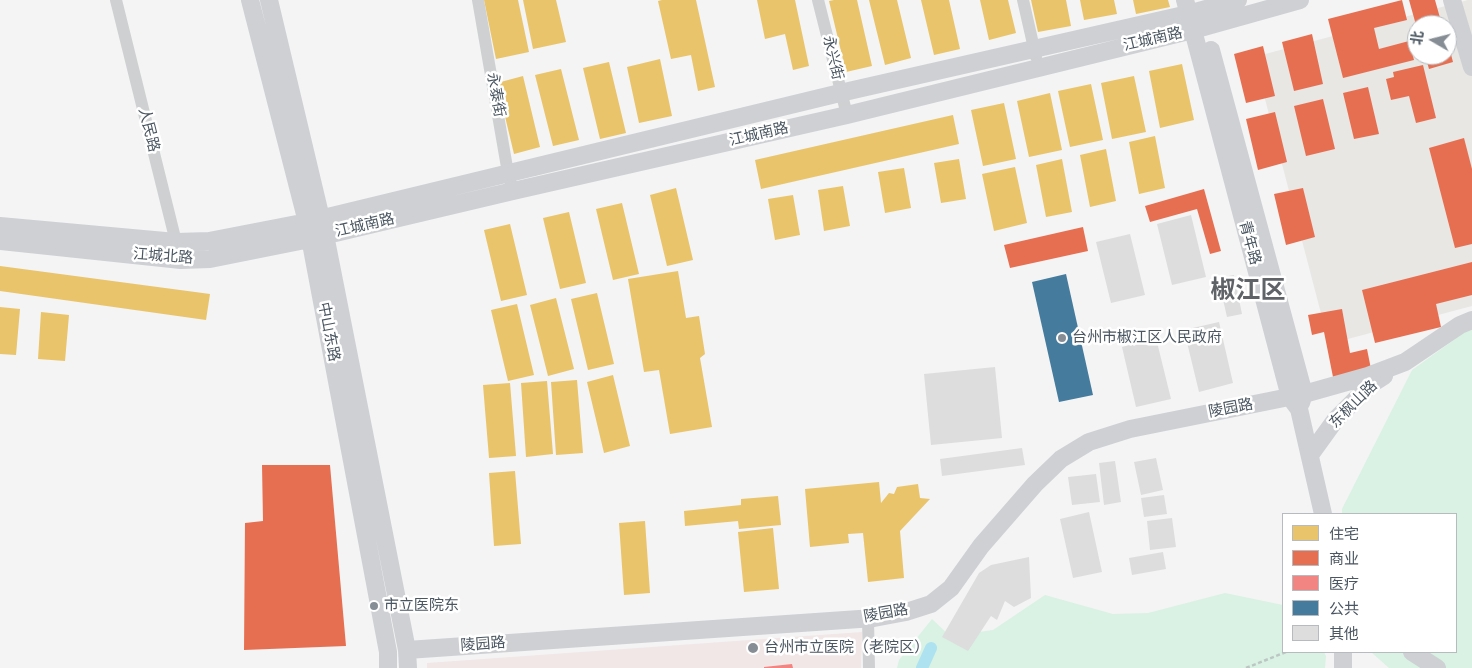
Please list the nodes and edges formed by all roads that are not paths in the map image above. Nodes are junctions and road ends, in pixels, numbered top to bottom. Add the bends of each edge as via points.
1 (116, 0) edge
2 (250, 0) edge
3 (269, 0) edge
4 (478, 0) edge
5 (818, 0) edge
6 (1022, 0) edge
7 (1238, 0) edge
8 (1300, 0) edge
9 (1452, 0) edge
10 (1194, 14) edge
11 (1036, 58) junction
12 (1472, 67) edge
13 (840, 93) junction
14 (847, 115) junction
15 (508, 173) junction
16 (513, 191) junction
17 (0, 226) edge
18 (316, 229) junction
19 (0, 241) edge
20 (176, 242) junction
21 (181, 260) junction
22 (1472, 320) edge
23 (1405, 362) junction
24 (1298, 400) junction
25 (1310, 455) junction
26 (1323, 513) edge
27 (868, 618) junction
28 (1343, 653) edge
29 (1414, 653) edge
30 (408, 659) edge
31 (388, 668) edge
32 (869, 668) edge
33 (1342, 668) edge
34 (1437, 668) edge

1 - 20 street, 人民路
2 - 18 main road, 中山东路
3 - 18 main road, 中山东路
4 - 15 street, 永泰街
5 - 13 street, 永兴街
6 - 11 street
7 - 10 main road
8 - 10 main road
9 - 12 main road
10 - 11 main road, 江城南路
10 - 24 main road, 青年路
11 - 13 main road, 江城南路
11 - 14 main road, 江城南路
13 - 14 street, 永兴街
13 - 15 main road, 江城南路
14 - 16 main road, 江城南路
15 - 16 street, 永泰街
15 - 18 main road, 江城南路
16 - 18 main road, 江城南路
17 - 20 main road, 江城北路
18 - 20 main road, 江城北路
18 - 21 main road, 江城北路 via 210,259
18 - 30 main road, 中山东路
18 - 31 main road, 中山东路 via 388,652
19 - 21 main road, 江城北路
20 - 21 street, 人民路
22 - 23 main road, 东枫山路
23 - 24 main road, 东枫山路
23 - 25 main road, 东枫山路 via 1370,385 1336,419
24 - 25 main road, 青年路
24 - 27 main road, 陵园路 via 1130,429 1089,442 1061,458 1035,484 981,546 950,588 937,599 906,612
25 - 26 main road, 青年路
27 - 30 main road, 陵园路
27 - 32 street
28 - 33 main road
29 - 34 main road

